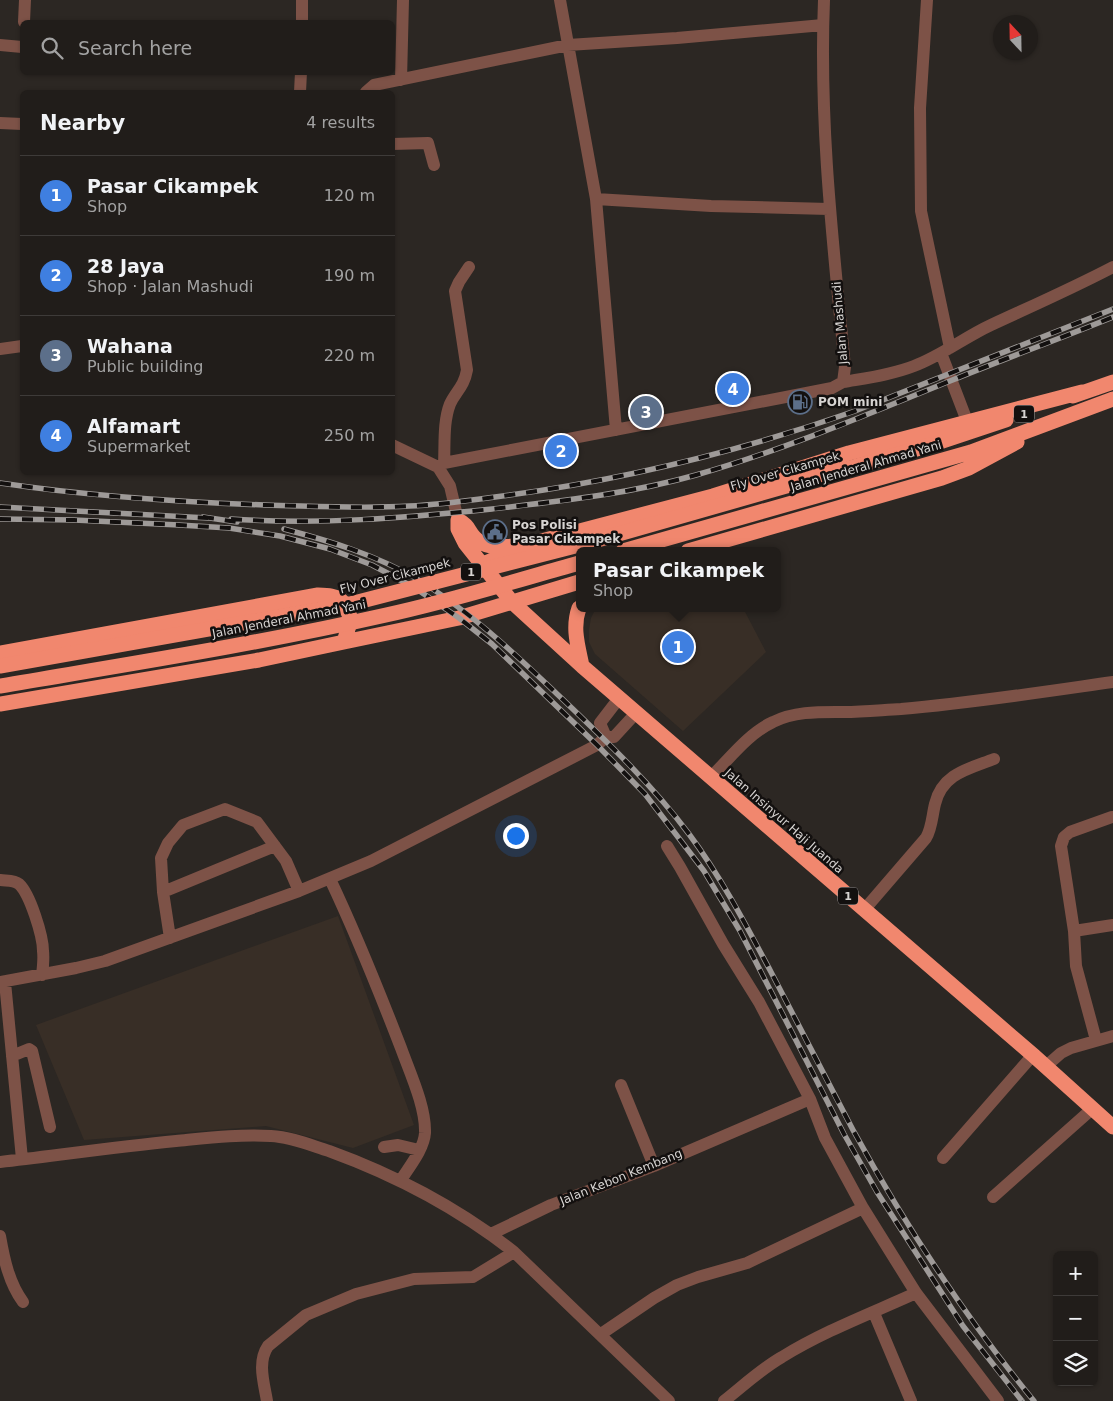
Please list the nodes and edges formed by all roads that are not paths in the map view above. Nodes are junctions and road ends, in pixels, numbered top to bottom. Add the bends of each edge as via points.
1 (25, 0) edge
2 (302, 0) edge
3 (403, 0) edge
4 (560, 0) edge
5 (824, 0) edge
6 (927, 0) edge
7 (24, 20) edge
8 (302, 20) edge
9 (823, 25) junction
10 (0, 45) edge
11 (568, 45) junction
12 (20, 47) edge
13 (301, 75) edge
14 (401, 80) junction
15 (300, 90) edge
16 (368, 90) edge
17 (0, 123) edge
18 (20, 124) edge
19 (395, 144) edge
20 (434, 165) dead end
21 (596, 199) junction
22 (829, 208) junction
23 (469, 267) dead end
24 (1113, 267) edge
25 (20, 346) edge
26 (0, 348) edge
27 (945, 351) junction
28 (842, 382) junction
29 (1113, 382) edge
30 (1082, 392) junction
31 (1113, 400) edge
32 (967, 421) junction
33 (1054, 422) junction
34 (616, 430) junction
35 (395, 446) edge
36 (441, 465) junction
37 (458, 520) junction
38 (566, 535) junction
39 (530, 544) junction
40 (587, 547) edge
41 (637, 547) edge
42 (702, 547) edge
43 (576, 564) edge
44 (481, 565) junction
45 (576, 583) edge
46 (512, 602) junction
47 (578, 612) edge
48 (344, 642) junction
49 (0, 653) edge
50 (0, 666) edge
51 (582, 666) junction
52 (1113, 682) edge
53 (0, 686) edge
54 (620, 697) junction
55 (0, 704) edge
56 (637, 712) junction
57 (606, 737) junction
58 (994, 759) dead end
59 (711, 777) junction
60 (1112, 817) edge
61 (275, 846) junction
62 (667, 846) dead end
63 (330, 879) junction
64 (0, 880) edge
65 (299, 891) junction
66 (163, 892) junction
67 (864, 910) junction
68 (1113, 925) edge
69 (1074, 931) junction
70 (170, 938) junction
71 (42, 975) junction
72 (2, 982) edge
73 (1113, 1036) edge
74 (1096, 1040) junction
75 (1033, 1055) junction
76 (12, 1056) junction
77 (1045, 1067) junction
78 (621, 1085) dead end
79 (810, 1099) junction
80 (1092, 1109) junction
81 (1113, 1126) edge
82 (50, 1128) dead end
83 (384, 1147) dead end
84 (419, 1150) junction
85 (943, 1158) dead end
86 (22, 1159) junction
87 (0, 1162) edge
88 (654, 1166) junction
89 (401, 1180) junction
90 (993, 1197) dead end
91 (863, 1208) junction
92 (491, 1234) junction
93 (0, 1236) edge
94 (514, 1252) junction
95 (916, 1293) junction
96 (23, 1302) dead end
97 (874, 1313) junction
98 (602, 1334) junction
99 (267, 1401) edge
100 (669, 1401) edge
101 (724, 1401) edge
102 (911, 1401) edge
103 (998, 1401) edge

1 - 7 street
2 - 8 street
3 - 14 street
4 - 11 street
5 - 9 street, Jalan Mashudi
6 - 27 street via 920,108 921,211
9 - 11 street
9 - 22 street, Jalan Mashudi
10 - 12 street
11 - 14 street
11 - 21 street
13 - 15 street
14 - 16 street via 374,85
17 - 18 street
19 - 20 street via 428,143
21 - 22 street via 712,206
21 - 34 street
22 - 28 street, Jalan Mashudi via 846,366
23 - 36 street via 455,291 468,370 465,381 450,403
24 - 27 street via 989,326
25 - 26 street
27 - 28 street via 898,371
27 - 32 street
28 - 34 street, Jalan Mashudi via 832,388
29 - 30 highway, 1
30 - 32 highway
30 - 50 highway, Fly Over Cikampek / 1, bridge via 934,444 587,543 350,604
31 - 33 highway, Jalan Jenderal Ahmad Yani / 1
32 - 38 highway via 849,453 713,496
33 - 41 highway, Jalan Jenderal Ahmad Yani / 1 via 971,452
33 - 42 highway via 997,454 942,478
34 - 36 street, Jalan Mashudi
35 - 36 street
36 - 37 street
37 - 39 highway via 466,524 475,538 491,548
37 - 44 highway, Jalan Insinyur Haji Juanda / 1 via 458,529 465,543
38 - 39 highway
38 - 40 highway
39 - 44 highway
43 - 53 highway, Jalan Jenderal Ahmad Yani / 1, bridge via 330,628
44 - 46 highway, Jalan Insinyur Haji Juanda / 1
45 - 46 highway
46 - 48 highway via 459,618
46 - 51 highway, Jalan Insinyur Haji Juanda / 1
47 - 51 highway via 576,637
48 - 49 highway via 351,619 344,602 335,596 318,595
48 - 55 highway
51 - 54 highway, Jalan Insinyur Haji Juanda / 1
52 - 59 street via 963,703 900,709 815,711 791,716 758,731
54 - 56 highway, Jalan Insinyur Haji Juanda / 1
54 - 57 street via 600,723
56 - 57 street via 614,737
56 - 59 highway, Jalan Insinyur Haji Juanda / 1
57 - 63 street via 597,745
58 - 67 street via 950,778 944,784 935,803 926,838
59 - 67 highway, Jalan Insinyur Haji Juanda / 1
60 - 69 street via 1070,832 1062,841
61 - 65 street via 286,861
61 - 66 street
61 - 66 street via 257,822 225,809 182,825 161,858
62 - 79 street via 759,1002
63 - 65 street
63 - 84 street via 373,975 419,1099 425,1135
64 - 71 street via 18,884 28,900 41,938
65 - 70 street
66 - 70 street
67 - 75 highway, Jalan Insinyur Haji Juanda / 1
68 - 69 street
69 - 74 street via 1076,966
70 - 71 street via 105,961
71 - 72 street
72 - 76 street
73 - 74 street
74 - 77 street via 1061,1053
75 - 77 highway, Jalan Insinyur Haji Juanda / 1
75 - 85 street
76 - 82 street via 32,1050
76 - 86 street
77 - 80 highway, Jalan Insinyur Haji Juanda / 1
78 - 88 street
79 - 88 street, Jalan Kebon Kembang
79 - 91 street via 825,1138
80 - 81 highway, Jalan Insinyur Haji Juanda / 1
80 - 90 street
83 - 84 street via 398,1145
84 - 89 street
86 - 87 street
86 - 89 street via 184,1140 271,1136 299,1141
88 - 92 street, Jalan Kebon Kembang via 551,1205
89 - 92 street
91 - 95 street
91 - 98 street via 746,1263 677,1285
92 - 94 street
93 - 96 street via 11,1281
94 - 98 street
94 - 99 street via 473,1277 403,1280 356,1294 306,1315 263,1353 261,1363
95 - 97 street
95 - 103 street
97 - 101 street via 780,1357
97 - 102 street
98 - 100 street

